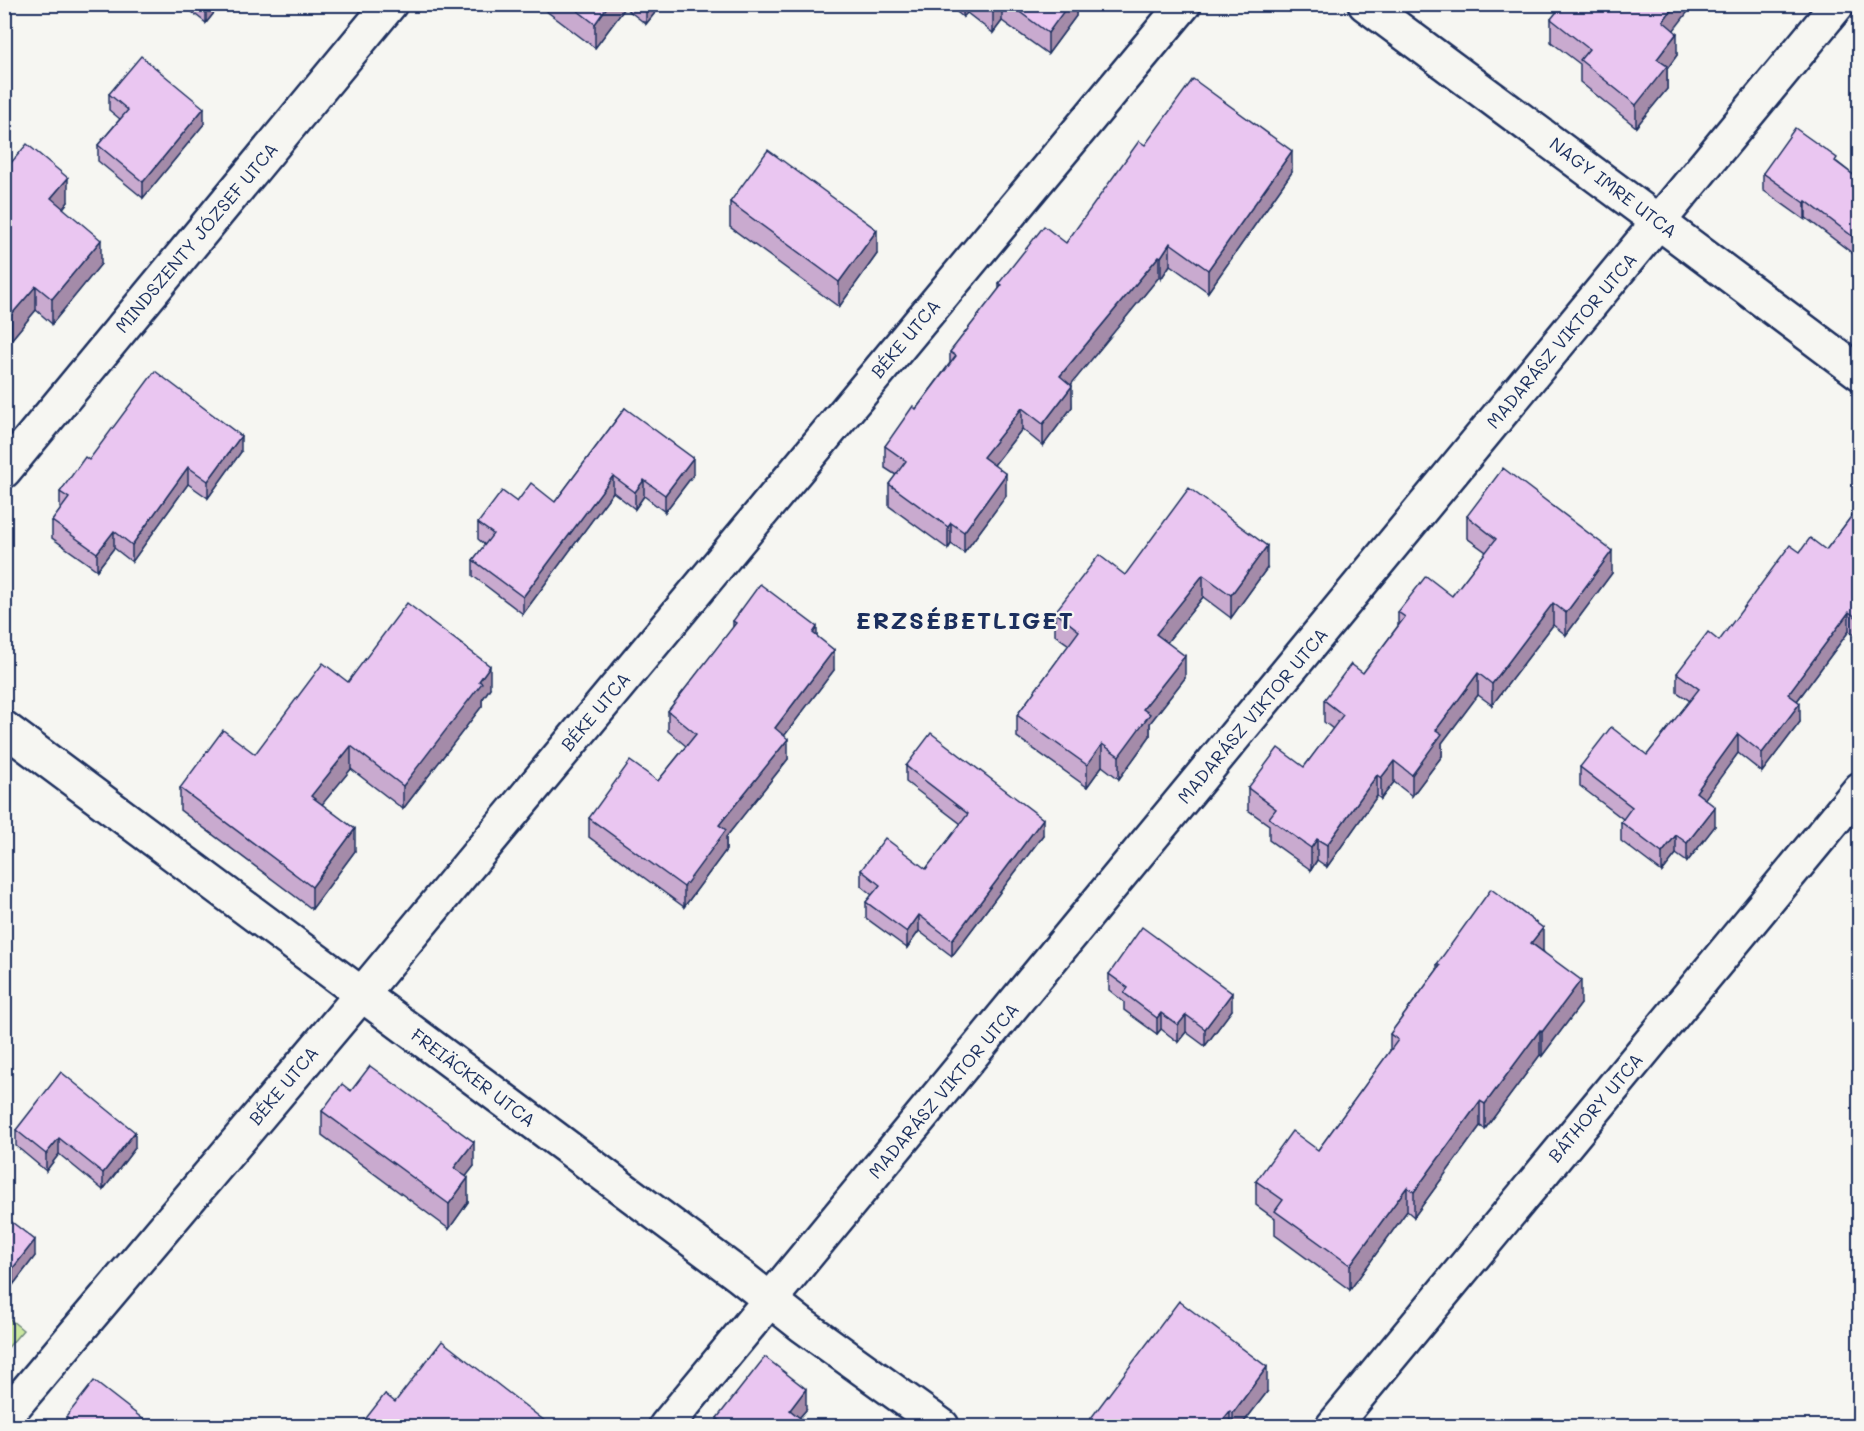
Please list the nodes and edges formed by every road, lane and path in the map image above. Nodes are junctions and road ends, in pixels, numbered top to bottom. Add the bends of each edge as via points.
1 (390, 4) edge
2 (1184, 4) edge
3 (1365, 4) edge
4 (1838, 4) edge
5 (1660, 223) junction
6 (1860, 373) edge
7 (4, 471) edge
8 (4, 728) edge
9 (1860, 789) edge
10 (361, 994) junction
11 (771, 1300) junction
12 (4, 1418) edge
13 (666, 1426) edge
14 (942, 1426) edge
15 (1333, 1426) edge

1 - 7 street, MINDSZENTY JÓZSEF UTCA
2 - 10 street, BÉKE UTCA
3 - 5 street, NAGY IMRE UTCA
4 - 5 street, MADARÁSZ VIKTOR UTCA
5 - 6 street, NAGY IMRE UTCA
5 - 11 street, MADARÁSZ VIKTOR UTCA
8 - 10 street, FREIÄCKER UTCA
9 - 15 street, BÁTHORY UTCA
10 - 11 street, FREIÄCKER UTCA
10 - 12 street, BÉKE UTCA
11 - 13 street, MADARÁSZ VIKTOR UTCA
11 - 14 street, FREIÄCKER UTCA

